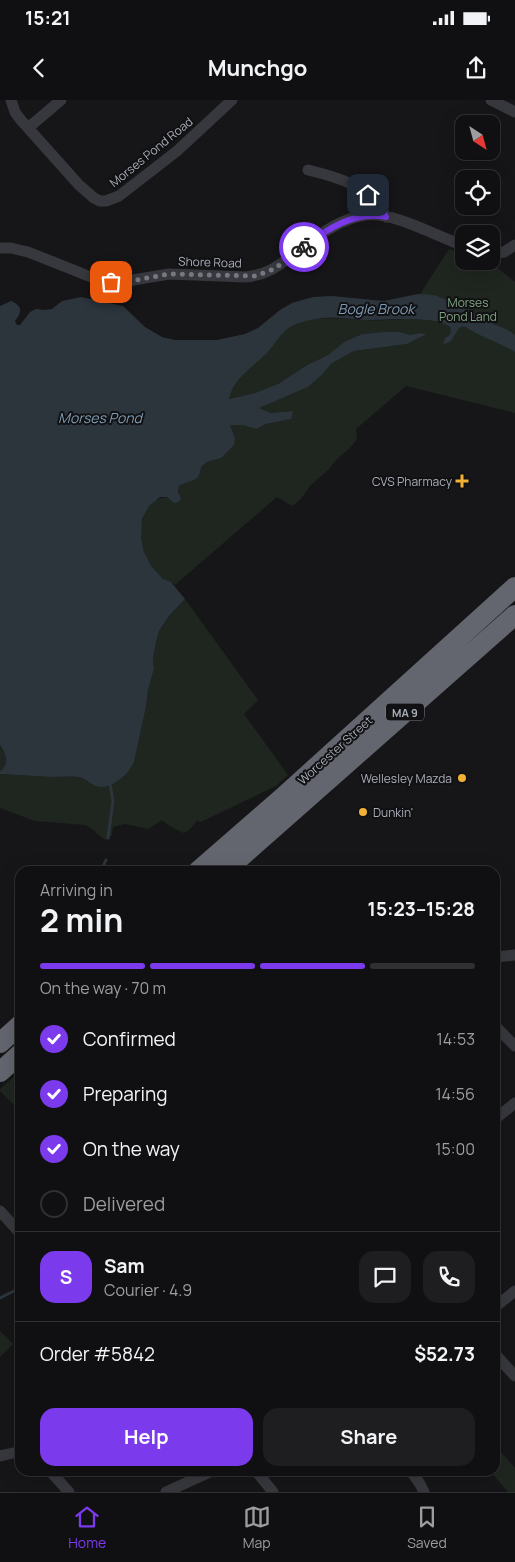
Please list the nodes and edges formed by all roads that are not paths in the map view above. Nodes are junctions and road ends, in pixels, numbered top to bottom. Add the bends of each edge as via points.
1 (11, 100) edge
2 (61, 100) edge
3 (491, 100) edge
4 (230, 102) edge
5 (515, 112) edge
6 (28, 128) junction
7 (308, 170) dead end
8 (386, 217) junction
9 (455, 242) edge
10 (515, 245) edge
11 (0, 248) edge
12 (500, 253) edge
13 (515, 587) edge
14 (515, 615) edge
15 (204, 866) edge
16 (231, 866) edge
17 (515, 955) edge
18 (500, 956) edge
19 (15, 1029) edge
20 (500, 1031) edge
21 (0, 1041) edge
22 (515, 1046) edge
23 (15, 1058) edge
24 (0, 1072) edge
25 (515, 1103) edge
26 (500, 1115) edge
27 (0, 1211) edge
28 (15, 1228) edge
29 (515, 1291) edge
30 (500, 1303) edge
31 (500, 1360) edge
32 (515, 1376) edge
33 (15, 1453) edge
34 (0, 1456) edge
35 (55, 1476) edge
36 (201, 1476) edge
37 (260, 1476) edge
38 (414, 1476) edge
39 (69, 1492) edge
40 (166, 1492) edge
41 (273, 1492) edge
42 (424, 1492) edge

1 - 6 street, Morses Pond Road via 15,112
2 - 6 street
3 - 5 street
4 - 6 street, Morses Pond Road via 177,151 119,196 106,202 94,198 79,185
7 - 8 street via 349,182 377,202
8 - 9 street, Shore Road
8 - 11 street, Shore Road via 364,215 345,222 315,238 274,269 255,276 169,274 111,282 28,252
10 - 12 street
13 - 15 highway, Worcester Street / MA 9
14 - 16 highway, Worcester Street / MA 9
17 - 18 street
19 - 21 highway
20 - 22 street
23 - 24 highway
25 - 26 street
27 - 28 street
29 - 30 street
31 - 32 street
33 - 34 street
35 - 39 street
36 - 40 street
37 - 41 street
38 - 42 street

